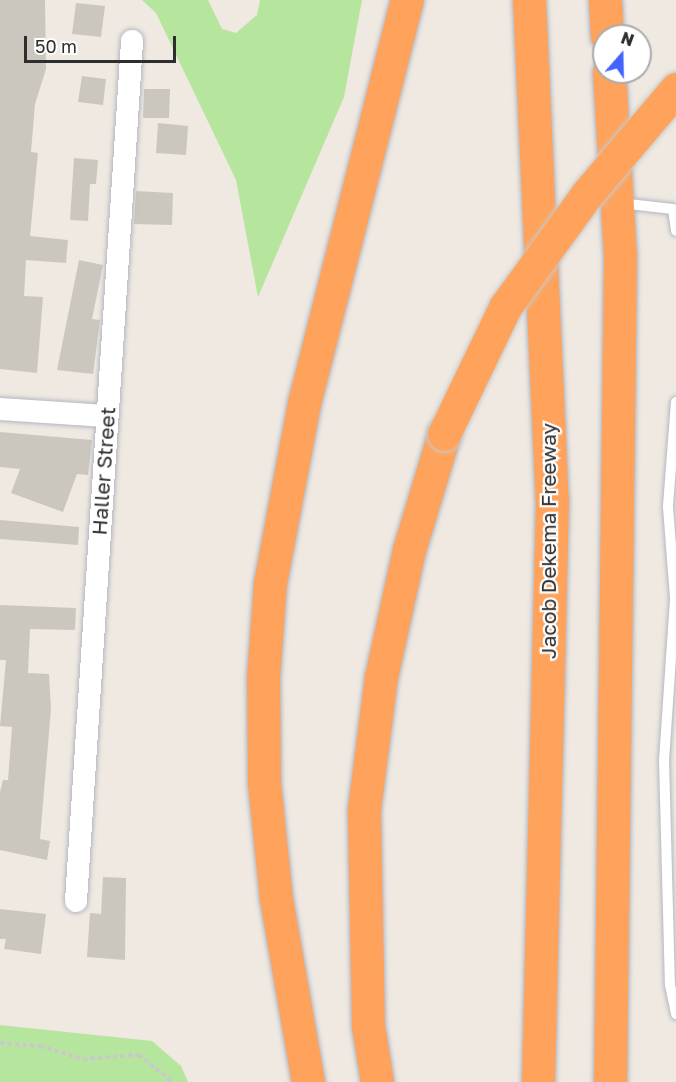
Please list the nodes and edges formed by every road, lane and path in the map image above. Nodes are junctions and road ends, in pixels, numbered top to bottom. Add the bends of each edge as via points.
1 (407, 0) edge
2 (529, 0) edge
3 (605, 0) edge
4 (606, 24) edge
5 (132, 41) dead end
6 (610, 84) edge
7 (676, 89) edge
8 (617, 203) junction
9 (676, 231) edge
10 (676, 402) edge
11 (0, 409) edge
12 (106, 416) junction
13 (76, 901) dead end
14 (676, 1014) edge
15 (0, 1043) edge
16 (173, 1082) edge
17 (308, 1082) edge
18 (377, 1082) edge
19 (538, 1082) edge
20 (610, 1082) edge

1 - 17 highway via 304,404 270,583 263,678 264,783 276,899
2 - 19 highway, Jacob Dekema Freeway via 552,499
3 - 4 highway
5 - 12 street, Haller Street
6 - 8 highway
7 - 18 highway, bridge via 587,195 505,307 444,434 409,550 381,677 364,809 368,1026
8 - 9 lane via 673,209
8 - 20 highway via 620,255
10 - 14 lane via 668,507 675,599 664,759 670,985
11 - 12 street
12 - 13 street, Haller Street
15 - 16 path via 40,1046 83,1059 138,1055

